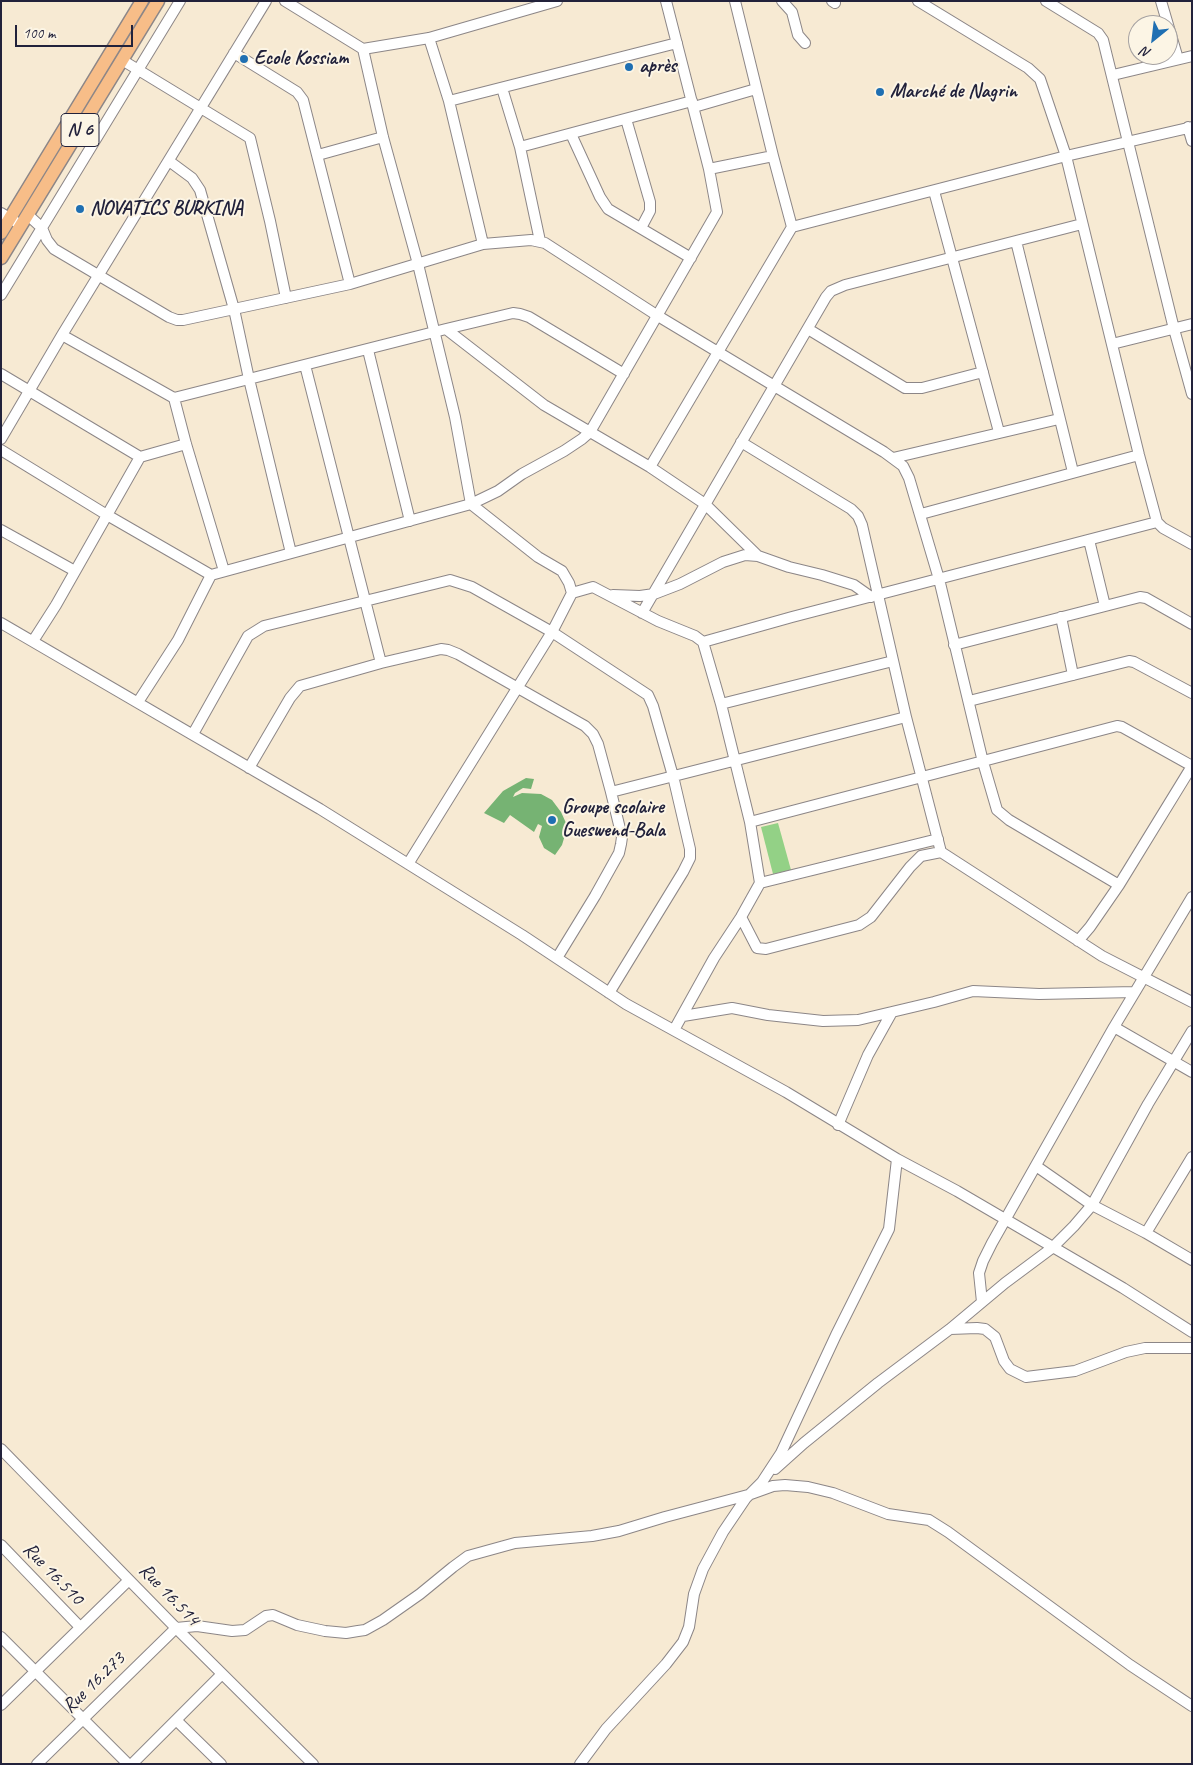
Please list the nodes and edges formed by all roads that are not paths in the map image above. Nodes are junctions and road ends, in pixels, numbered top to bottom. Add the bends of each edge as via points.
1 (142, 1) edge
2 (158, 1) edge
3 (180, 1) edge
4 (266, 1) edge
5 (285, 1) edge
6 (557, 1) edge
7 (666, 1) edge
8 (735, 1) edge
9 (782, 1) edge
10 (1046, 1) edge
11 (1161, 1) edge
12 (923, 2) edge
13 (538, 4) edge
14 (1165, 15) edge
15 (429, 38) junction
16 (677, 43) junction
17 (805, 43) dead end
18 (363, 49) junction
19 (234, 53) junction
20 (1192, 56) edge
21 (1178, 59) edge
22 (122, 60) junction
23 (1153, 65) edge
24 (138, 70) junction
25 (1112, 75) junction
26 (502, 88) junction
27 (756, 89) junction
28 (448, 101) junction
29 (693, 104) junction
30 (201, 108) junction
31 (626, 119) junction
32 (1190, 127) edge
33 (571, 134) junction
34 (382, 137) junction
35 (1128, 141) junction
36 (1192, 141) edge
37 (520, 147) junction
38 (318, 154) junction
39 (773, 156) junction
40 (1066, 156) junction
41 (169, 161) junction
42 (709, 169) junction
43 (934, 191) junction
44 (6, 216) edge
45 (25, 220) junction
46 (1082, 224) junction
47 (792, 227) junction
48 (42, 228) junction
49 (640, 228) junction
50 (1, 233) edge
51 (540, 241) junction
52 (1016, 241) junction
53 (5, 243) edge
54 (483, 244) junction
55 (1, 258) edge
56 (691, 258) junction
57 (952, 258) junction
58 (418, 264) junction
59 (99, 276) junction
60 (350, 284) junction
61 (1, 295) edge
62 (286, 298) junction
63 (234, 309) junction
64 (658, 316) junction
65 (1192, 324) edge
66 (1174, 328) junction
67 (446, 329) junction
68 (808, 329) junction
69 (433, 333) junction
70 (62, 335) junction
71 (1112, 344) junction
72 (368, 350) junction
73 (717, 353) junction
74 (305, 365) junction
75 (983, 372) junction
76 (1, 374) edge
77 (624, 374) junction
78 (249, 379) junction
79 (774, 387) junction
80 (29, 392) junction
81 (1192, 394) edge
82 (174, 398) junction
83 (1059, 419) junction
84 (590, 432) junction
85 (999, 432) junction
86 (1, 439) edge
87 (741, 442) junction
88 (186, 444) junction
89 (1, 450) edge
90 (1139, 455) junction
91 (140, 457) junction
92 (893, 458) junction
93 (650, 467) junction
94 (1073, 472) junction
95 (471, 504) junction
96 (705, 504) junction
97 (921, 514) junction
98 (107, 515) junction
99 (410, 521) junction
100 (1157, 522) junction
101 (1, 530) edge
102 (349, 537) junction
103 (1089, 540) junction
104 (1192, 544) edge
105 (291, 553) junction
106 (758, 556) junction
107 (75, 571) junction
108 (224, 571) junction
109 (211, 575) junction
110 (939, 579) junction
111 (572, 593) junction
112 (654, 594) junction
113 (609, 595) junction
114 (874, 596) junction
115 (365, 602) junction
116 (1105, 606) junction
117 (642, 613) junction
118 (1062, 617) junction
119 (1, 623) edge
120 (1192, 624) edge
121 (552, 632) junction
122 (33, 641) junction
123 (703, 642) junction
124 (954, 645) junction
125 (893, 661) junction
126 (381, 663) junction
127 (1073, 675) junction
128 (518, 688) junction
129 (1192, 693) edge
130 (969, 701) junction
131 (138, 702) junction
132 (721, 704) junction
133 (906, 717) junction
134 (193, 734) junction
135 (735, 760) junction
136 (983, 762) junction
137 (1192, 766) edge
138 (249, 768) junction
139 (673, 776) junction
140 (923, 776) junction
141 (611, 792) junction
142 (750, 822) junction
143 (938, 839) junction
144 (941, 852) junction
145 (408, 864) junction
146 (760, 883) junction
147 (1119, 885) junction
148 (1192, 897) edge
149 (741, 917) junction
150 (1078, 941) junction
151 (557, 958) junction
152 (1144, 977) junction
153 (1135, 992) junction
154 (609, 993) junction
155 (1192, 1002) edge
156 (892, 1012) junction
157 (682, 1016) junction
158 (1114, 1027) junction
159 (674, 1030) junction
160 (1192, 1031) edge
161 (1174, 1061) junction
162 (1192, 1072) edge
163 (838, 1125) junction
164 (1192, 1158) edge
165 (897, 1159) junction
166 (1036, 1166) junction
167 (1092, 1205) junction
168 (1005, 1219) junction
169 (1146, 1233) junction
170 (1052, 1248) junction
171 (1192, 1260) edge
172 (982, 1302) junction
173 (950, 1329) junction
174 (1192, 1332) edge
175 (1192, 1348) edge
176 (1, 1449) edge
177 (762, 1482) junction
178 (748, 1495) junction
179 (1, 1545) edge
180 (129, 1580) junction
181 (80, 1627) junction
182 (176, 1628) junction
183 (1, 1637) edge
184 (35, 1672) junction
185 (222, 1674) junction
186 (1, 1705) edge
187 (1192, 1706) edge
188 (82, 1719) junction
189 (176, 1720) junction
190 (37, 1764) edge
191 (128, 1764) edge
192 (132, 1764) edge
193 (221, 1764) edge
194 (313, 1764) edge
195 (580, 1764) edge

1 - 44 main road, N 6
2 - 22 main road, N 6
3 - 24 street
4 - 19 street
5 - 18 street
6 - 13 street
7 - 16 street
8 - 27 street
9 - 17 street via 792,12 798,35
10 - 25 street via 1101,36
11 - 14 street
12 - 40 street via 1038,75
13 - 15 street
15 - 18 street
15 - 28 street
16 - 26 street
16 - 29 street
18 - 34 street
19 - 30 street
19 - 38 street via 300,95
20 - 21 street
22 - 24 street
22 - 45 main road, N 6
23 - 25 street
24 - 30 street
24 - 48 street
25 - 35 street
26 - 28 street
26 - 37 street
27 - 29 street
27 - 39 street
28 - 54 street
29 - 31 street
29 - 42 street
30 - 41 street
30 - 62 street via 245,133 251,140
31 - 33 street
31 - 49 street via 651,206
32 - 35 street
32 - 36 street
33 - 37 street
33 - 49 street via 605,205
34 - 38 street
34 - 58 street
35 - 40 street
35 - 66 street
37 - 51 street
38 - 60 street
39 - 42 street
39 - 47 street
40 - 43 street
40 - 46 street
41 - 59 street
41 - 63 street via 192,178 200,190
42 - 56 street via 718,212
43 - 47 street
43 - 57 street
44 - 45 street
44 - 50 main road, N 6
45 - 48 street
45 - 53 main road, N 6
46 - 52 street
46 - 71 street
47 - 73 street
48 - 59 street via 54,249
48 - 61 street
49 - 56 street
51 - 54 street
51 - 64 street
52 - 57 street
52 - 83 street
53 - 55 main road, N 6
54 - 58 street
56 - 64 street
57 - 68 street via 834,289
57 - 75 street
58 - 60 street
58 - 69 street
59 - 63 street via 173,319 183,320
59 - 70 street
60 - 62 street
62 - 63 street
63 - 78 street
64 - 73 street
64 - 77 street
65 - 66 street
66 - 71 street
66 - 81 street
67 - 69 street
67 - 77 street via 520,314
67 - 84 street via 544,405
68 - 75 street via 905,388 922,388
68 - 79 street
69 - 72 street
69 - 95 street via 455,417
70 - 80 street
70 - 82 street
71 - 90 street
72 - 74 street
72 - 99 street
73 - 79 street
73 - 93 street
74 - 78 street
74 - 102 street
75 - 85 street
76 - 80 street
77 - 84 street
78 - 82 street
78 - 105 street
79 - 87 street
79 - 92 street
80 - 86 street
80 - 91 street
82 - 88 street
83 - 85 street
83 - 94 street
84 - 93 street
84 - 95 street via 498,491
85 - 92 street
87 - 96 street
87 - 114 street via 855,512 862,525
88 - 91 street
88 - 108 street
89 - 98 street
90 - 94 street
90 - 100 street
91 - 98 street
92 - 97 street via 908,473
93 - 96 street
94 - 97 street
95 - 99 street
95 - 111 street via 533,554 562,571
96 - 106 street
96 - 112 street
97 - 110 street
98 - 107 street
98 - 109 street
99 - 102 street
100 - 103 street
100 - 104 street
101 - 107 street
102 - 105 street
102 - 115 street
103 - 110 street
103 - 116 street
105 - 108 street
106 - 112 street via 728,560
106 - 114 street via 854,586
107 - 122 street
108 - 109 street
109 - 131 street via 178,640
110 - 114 street
110 - 124 street
111 - 113 street via 590,587
111 - 121 street
112 - 113 street
112 - 117 street
113 - 117 street
114 - 123 street
114 - 125 street
115 - 121 street via 443,581 456,581
115 - 126 street
115 - 134 street via 264,626 248,636
116 - 118 street
116 - 120 street via 1146,598
117 - 123 street
118 - 124 street
118 - 127 street
119 - 122 street
121 - 128 street
121 - 139 street via 648,695
122 - 131 street
123 - 132 street
124 - 130 street
125 - 132 street
125 - 133 street
126 - 128 street via 448,650
126 - 138 street via 297,688
127 - 129 street via 1131,661
127 - 130 street
128 - 141 street via 590,731 596,738
128 - 145 street
130 - 136 street
131 - 134 street
132 - 135 street
133 - 135 street
133 - 140 street
134 - 138 street
135 - 139 street
135 - 142 street
136 - 137 street via 1119,726
136 - 140 street
136 - 147 street via 1000,814
137 - 147 street
138 - 145 street
139 - 141 street
139 - 154 street via 690,858
140 - 142 street
140 - 143 street
141 - 151 street via 622,837 620,848
142 - 146 street
143 - 144 street
143 - 146 street
144 - 149 street via 921,856 871,917 859,924 766,949 757,948
144 - 150 street
145 - 151 street
146 - 149 street
147 - 150 street
148 - 152 street
149 - 157 street
150 - 152 street
151 - 154 street
152 - 153 street
152 - 155 street
153 - 156 street via 1038,994 973,991
153 - 158 street
154 - 159 street
156 - 157 street via 858,1020 823,1021 732,1008
156 - 163 street via 868,1054
157 - 159 street
158 - 161 street
158 - 166 street
159 - 163 street
160 - 161 street
161 - 162 street
161 - 167 street
163 - 165 street
164 - 169 street
165 - 168 street
165 - 177 street via 889,1229 781,1453
166 - 167 street
166 - 168 street
167 - 169 street
167 - 170 street
168 - 170 street
168 - 172 street via 981,1266
169 - 171 street
170 - 172 street
170 - 174 street
172 - 173 street
173 - 175 street via 985,1329 995,1336 1010,1369 1026,1377 1075,1371 1145,1348
173 - 177 street via 864,1394
176 - 180 street, Rue 16.514
177 - 178 street
178 - 182 street via 619,1531 515,1544 468,1556 420,1594 366,1630 346,1633 325,1631 273,1615 245,1630 197,1626
178 - 187 street via 773,1486 796,1485 833,1493 888,1514 928,1520
178 - 195 street via 723,1532 701,1574 683,1642 606,1729
179 - 181 street, Rue 16.510
180 - 181 street
180 - 182 street, Rue 16.514
181 - 184 street
182 - 185 street, Rue 16.514
182 - 188 street, Rue 16.273
183 - 184 street
184 - 186 street
184 - 188 street
185 - 189 street
185 - 194 street, Rue 16.514
188 - 190 street, Rue 16.273
188 - 191 street
189 - 192 street
189 - 193 street

